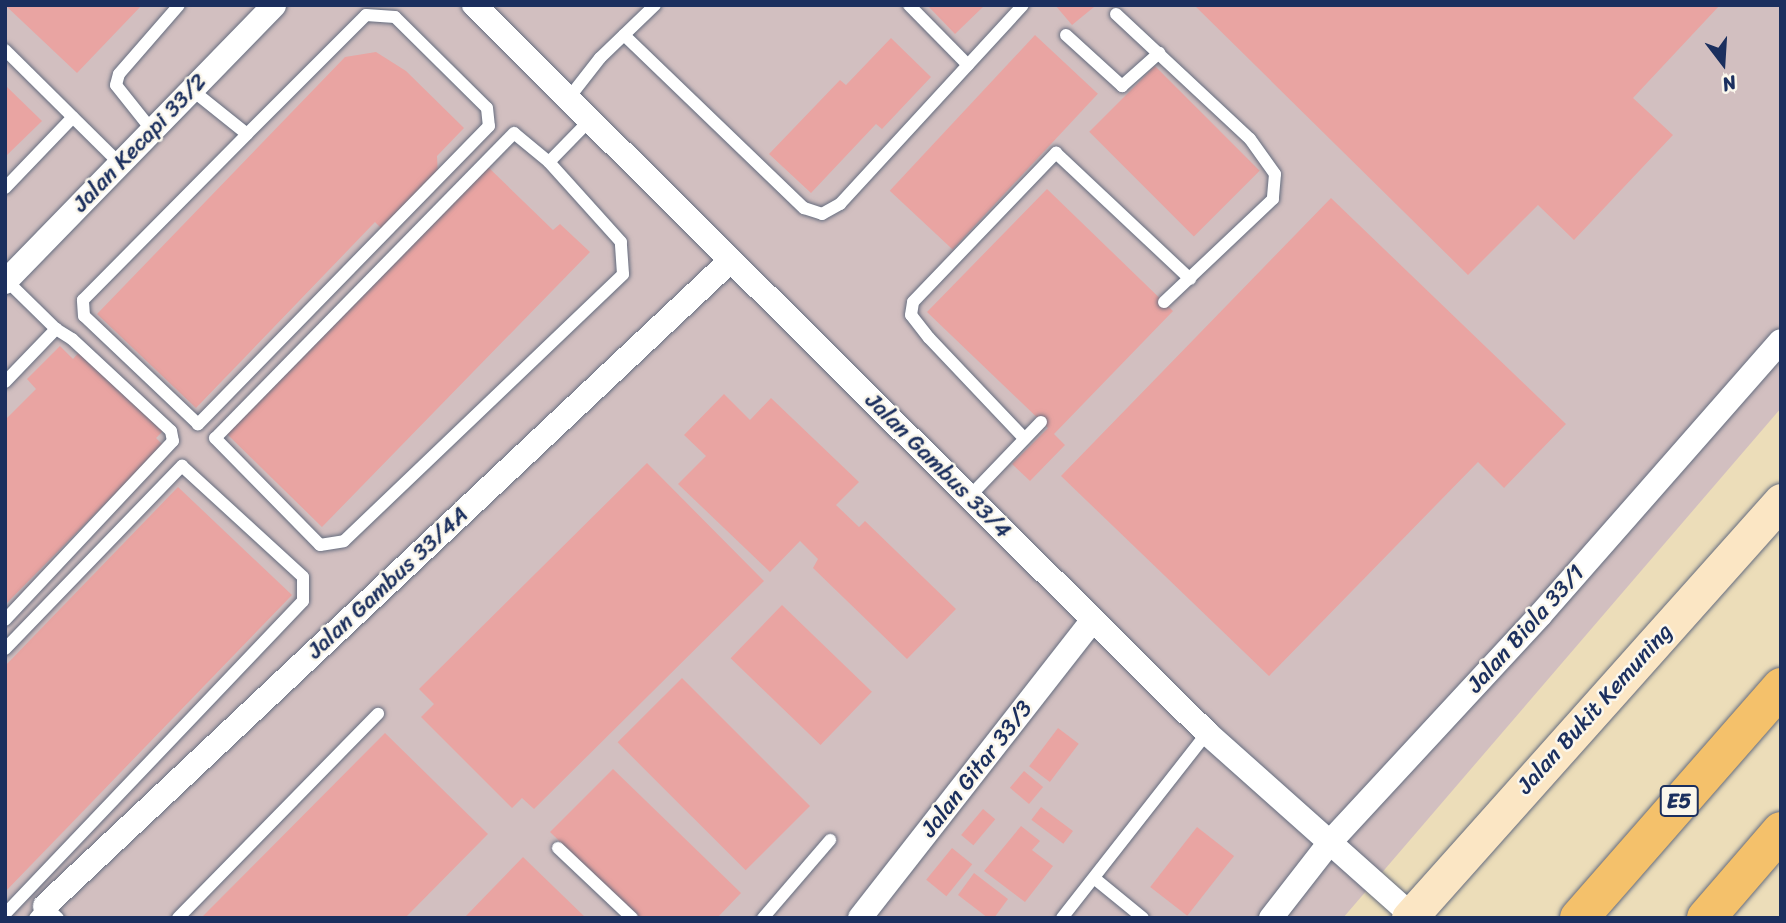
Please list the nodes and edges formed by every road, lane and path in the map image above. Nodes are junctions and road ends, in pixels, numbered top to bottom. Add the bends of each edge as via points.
1 (179, 5) edge
2 (274, 5) edge
3 (474, 5) edge
4 (655, 5) edge
5 (909, 5) edge
6 (1023, 5) edge
7 (1116, 13) dead end
8 (1066, 34) dead end
9 (624, 35) junction
10 (5, 51) edge
11 (1159, 53) junction
12 (968, 65) junction
13 (192, 90) junction
14 (568, 99) junction
15 (73, 117) junction
16 (590, 120) junction
17 (151, 129) junction
18 (247, 134) junction
19 (549, 162) junction
20 (119, 163) junction
21 (5, 188) edge
22 (731, 260) junction
23 (1190, 279) junction
24 (6, 280) edge
25 (1164, 302) dead end
26 (56, 329) junction
27 (1781, 341) edge
28 (5, 382) edge
29 (1041, 422) dead end
30 (1024, 438) junction
31 (969, 497) junction
32 (1781, 501) edge
33 (5, 620) edge
34 (1093, 620) junction
35 (5, 649) edge
36 (1781, 687) edge
37 (378, 714) dead end
38 (1207, 733) junction
39 (1781, 831) edge
40 (830, 840) dead end
41 (1331, 841) junction
42 (558, 848) dead end
43 (1094, 878) junction
44 (5, 914) edge
45 (46, 914) edge
46 (867, 916) edge
47 (1410, 916) edge
48 (178, 918) edge
49 (632, 918) edge
50 (763, 918) edge
51 (1062, 918) edge
52 (1143, 918) edge
53 (1271, 918) edge
54 (1579, 918) edge
55 (1706, 918) edge

1 - 17 lane via 119,74 116,85
2 - 13 street, Jalan Kecapi 33/2
3 - 14 street, Jalan Gambus 33/4
4 - 9 lane
5 - 12 lane
6 - 12 lane
7 - 11 lane
8 - 11 lane via 1122,86
9 - 12 lane via 804,208 822,214 840,204
9 - 14 lane
10 - 15 lane
11 - 23 lane via 1250,139 1275,174 1273,198
13 - 17 street, Jalan Kecapi 33/2
13 - 18 lane
14 - 16 street, Jalan Gambus 33/4
15 - 20 lane
15 - 21 lane
16 - 19 lane
16 - 22 street, Jalan Gambus 33/4
17 - 20 street, Jalan Kecapi 33/2
18 - 18 lane via 83,300 84,316 198,424 489,126 487,108 395,17 366,15
19 - 19 lane via 621,242 623,274 344,541 320,545 215,438 514,133
20 - 24 street, Jalan Kecapi 33/2
22 - 31 street, Jalan Gambus 33/4
22 - 45 street, Jalan Gambus 33/4A
23 - 25 lane
23 - 30 lane via 1056,153 913,302 911,315
24 - 26 lane
26 - 28 lane
26 - 33 lane via 171,431 173,441
27 - 41 street, Jalan Biola 33/1 via 1541,614
29 - 30 lane
30 - 31 lane
31 - 34 street, Jalan Gambus 33/4
32 - 47 main road, Jalan Bukit Kemuning
34 - 38 street, Jalan Gambus 33/4
34 - 46 street, Jalan Gitar 33/3
35 - 44 lane via 181,466 303,577 303,601
36 - 54 highway, E5
37 - 48 lane
38 - 41 street, Jalan Gambus 33/4
38 - 43 lane
39 - 55 highway
40 - 50 lane
41 - 47 street, Jalan Gambus 33/4
41 - 53 street, Jalan Biola 33/1
42 - 49 lane
43 - 51 lane
43 - 52 lane

